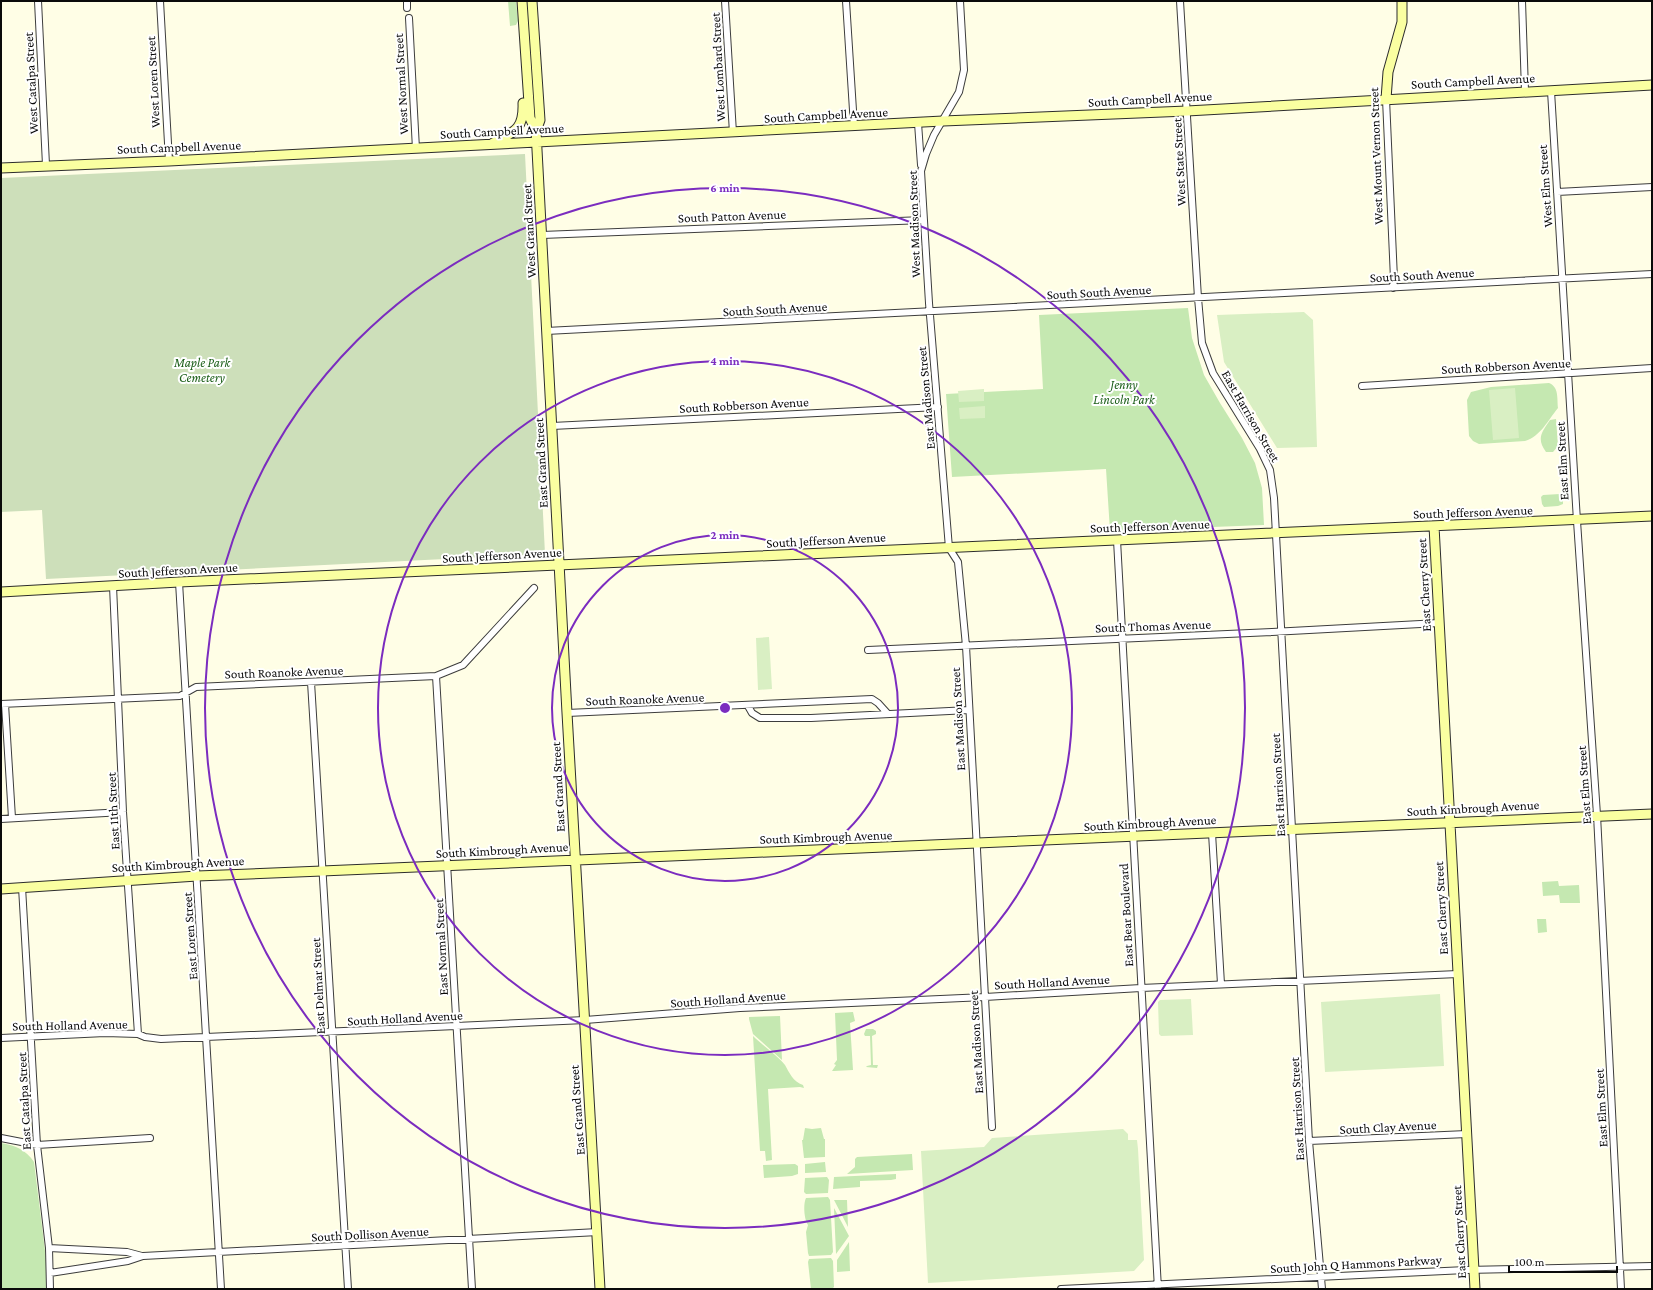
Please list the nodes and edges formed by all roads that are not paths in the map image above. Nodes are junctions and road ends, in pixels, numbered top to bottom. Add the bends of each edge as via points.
1 (38, 1) edge
2 (160, 1) edge
3 (522, 1) edge
4 (532, 1) edge
5 (725, 1) edge
6 (846, 1) edge
7 (960, 1) edge
8 (1180, 1) edge
9 (1402, 1) edge
10 (1522, 1) edge
11 (409, 18) dead end
12 (527, 75) junction
13 (1652, 85) edge
14 (1525, 91) junction
15 (1551, 91) junction
16 (1386, 99) junction
17 (1187, 111) junction
18 (943, 121) junction
19 (918, 123) junction
20 (854, 126) junction
21 (536, 131) junction
22 (732, 133) junction
23 (537, 142) junction
24 (490, 145) junction
25 (416, 149) junction
26 (169, 161) junction
27 (46, 165) junction
28 (1, 168) edge
29 (921, 171) junction
30 (1652, 187) edge
31 (1557, 192) junction
32 (924, 220) junction
33 (542, 234) junction
34 (1652, 274) edge
35 (1563, 279) junction
36 (1393, 288) junction
37 (1198, 298) junction
38 (931, 312) junction
39 (546, 331) junction
40 (1652, 368) edge
41 (1568, 374) junction
42 (1362, 386) dead end
43 (938, 407) junction
44 (552, 426) junction
45 (1652, 516) edge
46 (1577, 520) junction
47 (1434, 526) junction
48 (1276, 534) junction
49 (1117, 540) junction
50 (949, 548) junction
51 (559, 565) junction
52 (180, 582) junction
53 (113, 586) junction
54 (534, 588) dead end
55 (1, 592) edge
56 (1439, 623) junction
57 (1281, 632) junction
58 (1122, 638) junction
59 (966, 646) junction
60 (868, 650) dead end
61 (436, 676) junction
62 (311, 682) junction
63 (186, 692) junction
64 (117, 700) junction
65 (3, 704) edge
66 (748, 706) junction
67 (969, 710) junction
68 (567, 713) junction
69 (888, 714) junction
70 (124, 812) junction
71 (1652, 814) edge
72 (1597, 815) junction
73 (12, 818) junction
74 (1, 819) edge
75 (1449, 822) junction
76 (1292, 829) junction
77 (1212, 833) junction
78 (1133, 837) junction
79 (976, 844) junction
80 (576, 860) junction
81 (447, 866) junction
82 (322, 871) junction
83 (197, 876) junction
84 (128, 879) junction
85 (22, 887) junction
86 (1, 889) edge
87 (1458, 974) junction
88 (1301, 981) junction
89 (1221, 984) junction
90 (1141, 988) junction
91 (985, 997) junction
92 (585, 1020) junction
93 (456, 1026) junction
94 (332, 1032) junction
95 (138, 1034) junction
96 (32, 1036) junction
97 (1, 1038) edge
98 (207, 1038) junction
99 (992, 1127) dead end
100 (1467, 1134) junction
101 (1, 1138) edge
102 (150, 1138) dead end
103 (1309, 1141) junction
104 (37, 1145) junction
105 (598, 1232) junction
106 (469, 1240) junction
107 (346, 1246) junction
108 (49, 1248) junction
109 (218, 1252) junction
110 (143, 1256) junction
111 (1652, 1266) edge
112 (1620, 1267) junction
113 (1474, 1270) junction
114 (50, 1273) junction
115 (1321, 1276) junction
116 (1158, 1286) edge
117 (50, 1289) edge
118 (221, 1289) edge
119 (348, 1289) edge
120 (472, 1289) edge
121 (600, 1289) edge
122 (1062, 1289) edge
123 (1322, 1289) edge
124 (1475, 1289) edge
125 (1621, 1289) edge

1 - 27 street, West Catalpa Street
2 - 26 street, West Loren Street
3 - 12 main road, West Grand Street
4 - 21 main road, West Grand Street via 540,120
5 - 22 street, West Lombard Street
6 - 20 street
7 - 18 street, West Madison Street via 964,70 959,92
8 - 17 street, West State Street
9 - 16 main road, West Mount Vernon Street via 1402,22 1388,72
10 - 14 street
11 - 25 street, West Normal Street
12 - 21 main road, West Grand Street via 530,118
12 - 24 main road via 522,84 523,114 520,125 512,133
13 - 15 main road, South Campbell Avenue
14 - 15 main road, South Campbell Avenue
14 - 16 main road, South Campbell Avenue via 1516,94 1462,94
15 - 31 street, West Elm Street
16 - 17 main road, South Campbell Avenue
16 - 36 street, West Mount Vernon Street
17 - 18 main road, South Campbell Avenue
17 - 37 street, West State Street
18 - 19 main road, South Campbell Avenue
18 - 29 street, West Madison Street via 926,154
19 - 20 main road, South Campbell Avenue
19 - 29 street
20 - 22 main road, South Campbell Avenue
21 - 23 main road, West Grand Street
22 - 23 main road, South Campbell Avenue
23 - 24 main road, South Campbell Avenue
23 - 33 main road, West Grand Street
24 - 25 main road, South Campbell Avenue
25 - 26 main road, South Campbell Avenue
26 - 27 main road, South Campbell Avenue
27 - 28 main road, South Campbell Avenue
29 - 32 street, West Madison Street
30 - 31 street
31 - 35 street, West Elm Street
32 - 33 street, South Patton Avenue
32 - 38 street, West Madison Street
33 - 39 main road, West Grand Street
34 - 35 street, South South Avenue
35 - 36 street, South South Avenue
35 - 41 street, East Elm Street
36 - 37 street, South South Avenue
37 - 38 street, South South Avenue
37 - 48 street, East Harrison Street via 1202,343 1213,373 1250,432 1270,470
38 - 39 street, South South Avenue
38 - 43 street, East Madison Street
39 - 44 main road, East Grand Street
40 - 41 street, South Robberson Avenue
41 - 42 street, South Robberson Avenue
41 - 46 street, East Elm Street
43 - 44 street, South Robberson Avenue
43 - 50 street, East Madison Street
44 - 51 main road, East Grand Street
45 - 46 main road, South Jefferson Avenue
46 - 47 main road, South Jefferson Avenue
46 - 72 street, East Elm Street
47 - 48 main road, South Jefferson Avenue
47 - 56 main road, East Cherry Street
48 - 49 main road, South Jefferson Avenue
48 - 57 street, East Harrison Street
49 - 50 main road, South Jefferson Avenue
49 - 58 street, East Bear Boulevard
50 - 51 main road, South Jefferson Avenue
50 - 59 street, East Madison Street via 958,562
51 - 52 main road, South Jefferson Avenue
51 - 68 main road, East Grand Street
52 - 53 main road, South Jefferson Avenue
52 - 63 street, East Loren Street
53 - 55 main road, South Jefferson Avenue
53 - 64 street, East 11th Street
54 - 61 street, South Roanoke Avenue via 463,665
56 - 57 street, South Thomas Avenue
56 - 75 main road, East Cherry Street
57 - 58 street, South Thomas Avenue
57 - 76 street, East Harrison Street
58 - 59 street, South Thomas Avenue
58 - 78 street, East Bear Boulevard
59 - 60 street, South Thomas Avenue
59 - 67 street, East Madison Street
61 - 62 street, South Roanoke Avenue
61 - 81 street, East Normal Street
62 - 63 street, South Roanoke Avenue via 196,686
62 - 82 street, East Delmar Street
63 - 64 street, South Roanoke Avenue via 180,696
63 - 83 street, East Loren Street
64 - 65 street, South Roanoke Avenue
64 - 70 street, East 11th Street
65 - 73 street
66 - 68 street, South Roanoke Avenue
66 - 69 street via 752,713 760,718
66 - 69 street, South Roanoke Avenue via 872,700 880,704
67 - 69 street
67 - 79 street, East Madison Street
68 - 80 main road, East Grand Street
70 - 73 street
70 - 84 street, East 11th Street
71 - 72 main road, South Kimbrough Avenue
72 - 75 main road, South Kimbrough Avenue
72 - 112 street, East Elm Street
73 - 74 street
75 - 76 main road, South Kimbrough Avenue
75 - 87 main road, East Cherry Street
76 - 77 main road, South Kimbrough Avenue
76 - 88 street, East Harrison Street
77 - 78 main road, South Kimbrough Avenue
77 - 89 street
78 - 79 main road, South Kimbrough Avenue
78 - 90 street, East Bear Boulevard
79 - 80 main road, South Kimbrough Avenue
79 - 91 street, East Madison Street
80 - 81 main road, South Kimbrough Avenue
80 - 92 main road, East Grand Street
81 - 82 main road, South Kimbrough Avenue
81 - 93 street, East Normal Street
82 - 83 main road, South Kimbrough Avenue
82 - 94 street, East Delmar Street
83 - 84 main road, South Kimbrough Avenue
83 - 98 street, East Loren Street
84 - 85 main road, South Kimbrough Avenue
84 - 95 street, East 11th Street
85 - 86 main road, South Kimbrough Avenue
85 - 96 street, East Catalpa Street
87 - 88 street, South Holland Avenue
87 - 100 main road, East Cherry Street
88 - 89 street, South Holland Avenue
88 - 103 street, East Harrison Street
89 - 90 street, South Holland Avenue
90 - 91 street, South Holland Avenue
90 - 116 street, East Bear Boulevard
91 - 92 street, South Holland Avenue via 740,1008
91 - 99 street, East Madison Street
92 - 93 street, South Holland Avenue
92 - 105 main road, East Grand Street
93 - 94 street, South Holland Avenue
93 - 106 street, East Normal Street
94 - 98 street, South Holland Avenue
94 - 107 street, East Delmar Street
95 - 96 street, South Holland Avenue
95 - 98 street, South Holland Avenue via 161,1039
96 - 97 street, South Holland Avenue
96 - 104 street, East Catalpa Street
98 - 109 street, East Loren Street
100 - 103 street, South Clay Avenue
100 - 113 main road, East Cherry Street
101 - 104 street
102 - 104 street
103 - 115 street, East Harrison Street
104 - 108 street, East Catalpa Street
105 - 106 street, South Dollison Avenue
105 - 121 main road, East Grand Street
106 - 107 street, South Dollison Avenue
106 - 120 street, East Normal Street
107 - 109 street, South Dollison Avenue
107 - 119 street, East Delmar Street
108 - 110 street, South Dollison Avenue via 127,1252
108 - 114 street, East Catalpa Street
109 - 110 street, South Dollison Avenue
109 - 118 street, East Loren Street
110 - 114 street, South Dollison Avenue via 128,1261
111 - 112 street, South John Q Hammons Parkway
112 - 113 street, South John Q Hammons Parkway
112 - 125 street, East Elm Street
113 - 115 street, South John Q Hammons Parkway
113 - 124 main road, East Cherry Street
114 - 117 street, East Catalpa Street
115 - 116 street, South John Q Hammons Parkway
115 - 123 street, East Harrison Street
116 - 122 street, South John Q Hammons Parkway

